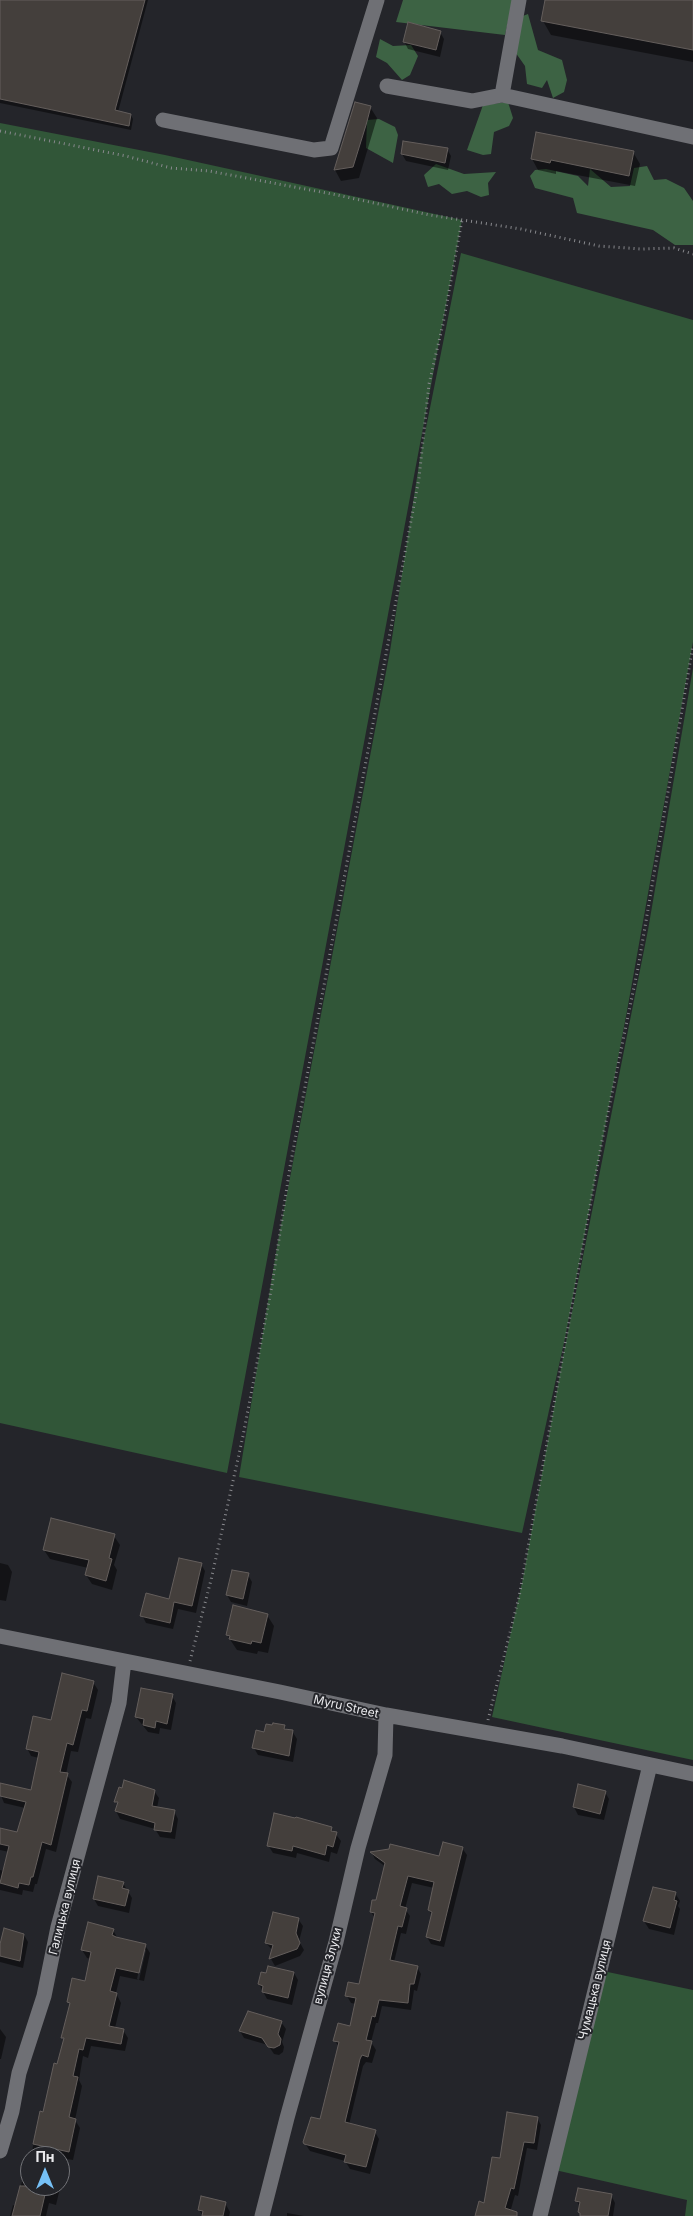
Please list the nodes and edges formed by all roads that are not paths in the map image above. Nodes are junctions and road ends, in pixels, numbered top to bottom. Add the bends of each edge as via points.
1 (377, 0) edge
2 (519, 0) edge
3 (387, 86) dead end
4 (502, 95) junction
5 (163, 120) dead end
6 (693, 137) edge
7 (0, 1636) edge
8 (124, 1661) junction
9 (386, 1716) junction
10 (650, 1765) junction
11 (693, 1774) edge
12 (0, 2152) edge
13 (262, 2216) edge
14 (540, 2216) edge

1 - 5 street via 331,148 314,150
2 - 4 street
3 - 4 street via 472,101
4 - 6 street
7 - 8 street, Myru Street
8 - 9 street, Myru Street
8 - 12 street, Галицька вулиця via 119,1702 58,1927 44,1996 19,2074
9 - 10 street, Myru Street via 562,1746
9 - 13 street, вулиця Злуки via 383,1763
10 - 11 street, Myru Street
10 - 14 street, Чумацька вулиця

